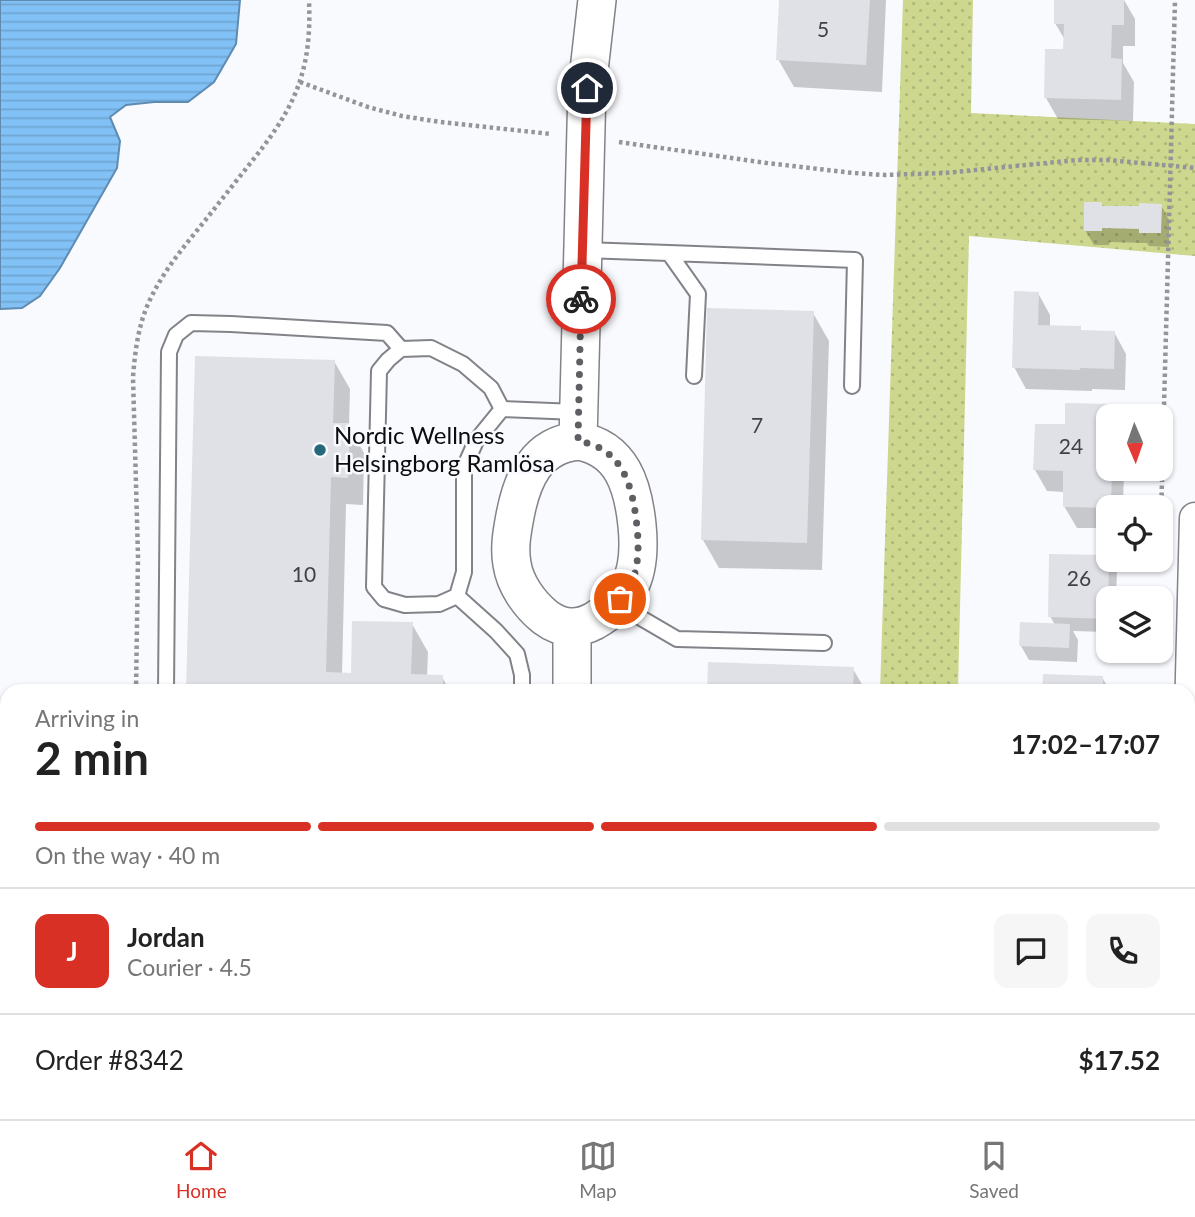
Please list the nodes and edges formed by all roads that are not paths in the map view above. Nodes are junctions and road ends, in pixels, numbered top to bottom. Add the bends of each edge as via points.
1 (597, 0) edge
2 (582, 250) junction
3 (669, 253) junction
4 (401, 349) junction
5 (694, 376) dead end
6 (852, 386) dead end
7 (502, 409) junction
8 (578, 426) junction
9 (1195, 518) edge
10 (457, 596) junction
11 (616, 603) junction
12 (572, 628) junction
13 (824, 643) dead end
14 (166, 684) edge
15 (522, 684) edge
16 (572, 684) edge
17 (1191, 684) edge

1 - 2 street via 587,88
2 - 3 lane
2 - 8 street
3 - 5 lane via 698,294
3 - 6 lane via 855,260
4 - 7 lane via 431,348 463,364 491,388
4 - 10 lane via 379,371 374,587 384,599 404,605 439,604
4 - 14 lane via 387,333 191,323 176,335 169,352
7 - 8 lane
7 - 10 lane via 476,441 464,468 464,572
8 - 11 street via 587,442 616,461 633,496 638,558 629,586
8 - 12 street via 570,442 547,452 530,469 520,493 511,554 517,582 535,607 556,624
9 - 17 street
10 - 15 lane via 517,654
11 - 12 street via 587,625
11 - 13 lane via 677,639
12 - 16 street

